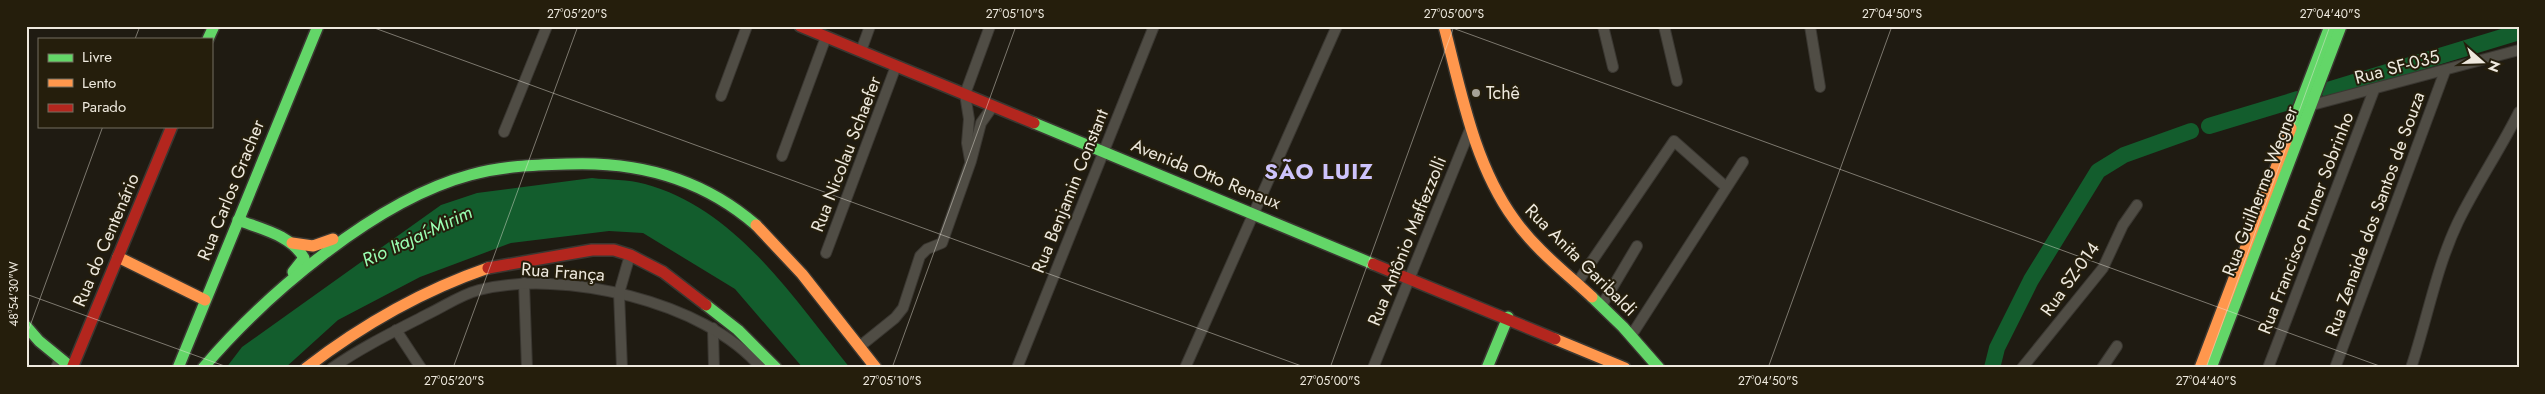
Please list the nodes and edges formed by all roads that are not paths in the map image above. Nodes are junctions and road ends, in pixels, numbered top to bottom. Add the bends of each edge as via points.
1 (214, 26) edge
2 (318, 26) edge
3 (547, 26) edge
4 (747, 26) edge
5 (800, 26) edge
6 (870, 26) edge
7 (990, 26) edge
8 (1154, 26) edge
9 (1337, 26) edge
10 (1603, 26) edge
11 (1664, 26) edge
12 (1810, 26) edge
13 (2330, 26) edge
14 (2342, 26) edge
15 (1446, 27) edge
16 (826, 37) junction
17 (208, 38) edge
18 (2519, 50) edge
19 (861, 51) junction
20 (896, 66) junction
21 (1613, 67) dead end
22 (2445, 71) junction
23 (1677, 82) dead end
24 (1820, 87) dead end
25 (2374, 90) junction
26 (965, 94) junction
27 (721, 96) dead end
28 (2307, 104) junction
29 (993, 106) junction
30 (2519, 112) edge
31 (1471, 126) junction
32 (171, 128) edge
33 (504, 132) dead end
34 (1104, 151) junction
35 (782, 156) dead end
36 (971, 161) junction
37 (1743, 162) dead end
38 (1726, 187) junction
39 (2137, 206) dead end
40 (1254, 213) junction
41 (238, 220) junction
42 (365, 224) junction
43 (290, 242) junction
44 (1637, 246) dead end
45 (826, 253) dead end
46 (630, 254) junction
47 (118, 257) junction
48 (1410, 277) junction
49 (1578, 283) junction
50 (524, 284) junction
51 (276, 292) junction
52 (619, 293) junction
53 (205, 300) junction
54 (1602, 306) junction
55 (1508, 317) junction
56 (2223, 321) junction
57 (26, 326) edge
58 (713, 328) junction
59 (396, 330) junction
60 (1631, 336) junction
61 (2117, 346) dead end
62 (859, 348) junction
63 (1646, 353) junction
64 (58, 363) edge
65 (72, 368) edge
66 (178, 368) edge
67 (203, 368) edge
68 (306, 368) edge
69 (332, 368) edge
70 (421, 368) edge
71 (527, 368) edge
72 (622, 368) edge
73 (714, 368) edge
74 (761, 368) edge
75 (776, 368) edge
76 (876, 368) edge
77 (1017, 368) edge
78 (1185, 368) edge
79 (1373, 368) edge
80 (1487, 368) edge
81 (1626, 368) edge
82 (1644, 368) edge
83 (1659, 368) edge
84 (2022, 368) edge
85 (2102, 368) edge
86 (2200, 368) edge
87 (2211, 368) edge
88 (2268, 368) edge
89 (2335, 368) edge
90 (2411, 368) edge

1 - 17 main road
2 - 41 main road, Rua Carlos Gracher
3 - 33 street
4 - 27 street
5 - 16 main road, Avenida Otto Renaux
6 - 19 street
7 - 26 street
8 - 34 street, Rua Benjamin Constant
9 - 40 street
10 - 21 street
11 - 23 street
12 - 24 street
13 - 28 main road, Rua Guilherme Wegner
14 - 28 main road, Rua Guilherme Wegner
15 - 31 main road, Rua Anita Garibaldi
16 - 19 main road, Avenida Otto Renaux
16 - 35 street
18 - 22 street, Rua SF-035
19 - 20 main road, Avenida Otto Renaux
20 - 26 main road, Avenida Otto Renaux
20 - 45 street, Rua Nicolau Schaefer
22 - 25 street, Rua SF-035
22 - 89 street, Rua Zenaide dos Santos de Souza
25 - 28 street, Rua SF-035
25 - 88 street, Rua Francisco Pruner Sobrinho
26 - 29 main road, Avenida Otto Renaux
26 - 36 street
28 - 56 main road, Rua Guilherme Wegner
29 - 34 main road, Avenida Otto Renaux
29 - 36 street via 981,122
30 - 90 street via 2458,221
31 - 48 street, Rua Antônio Maffezzolli
31 - 49 main road, Rua Anita Garibaldi via 1492,181 1509,212
32 - 47 main road, Rua do Centenário
34 - 40 main road, Avenida Otto Renaux
34 - 77 street, Rua Benjamin Constant
36 - 62 street via 942,243 920,256 903,308
37 - 38 street
38 - 49 street via 1674,141
38 - 60 street
39 - 84 street, Rua SZ-014 via 2123,225 2103,268
40 - 48 main road, Avenida Otto Renaux
40 - 78 street
41 - 43 main road
41 - 53 main road, Rua Carlos Gracher
42 - 43 main road via 316,247
42 - 51 main road
42 - 62 main road via 395,204 423,192 500,168 608,163 648,170 709,192 743,213 773,240
43 - 51 main road via 304,258
44 - 54 street
46 - 52 street
46 - 68 main road via 592,250 527,259 469,273 419,296 347,336
46 - 75 main road via 663,272 710,306
47 - 53 main road
47 - 65 main road, Rua do Centenário
48 - 55 main road, Avenida Otto Renaux
48 - 79 street, Rua Antônio Maffezzolli
49 - 54 main road, Rua Anita Garibaldi
50 - 52 street, Rua França via 552,284
50 - 59 street, Rua França via 478,290 453,299
50 - 71 street
51 - 67 main road
52 - 58 street, Rua França
52 - 72 street
53 - 66 main road, Rua Carlos Gracher
54 - 60 main road, Rua Anita Garibaldi
55 - 80 main road
55 - 81 main road, Avenida Otto Renaux
56 - 86 main road, Rua Guilherme Wegner
56 - 87 main road, Rua Guilherme Wegner
57 - 64 main road
58 - 73 street
58 - 74 street, Rua França via 740,346
59 - 69 street, Rua França
59 - 70 street
60 - 63 main road, Rua Anita Garibaldi
61 - 85 street
62 - 76 main road
63 - 82 main road
63 - 83 main road, Rua Anita Garibaldi
64 - 65 main road

